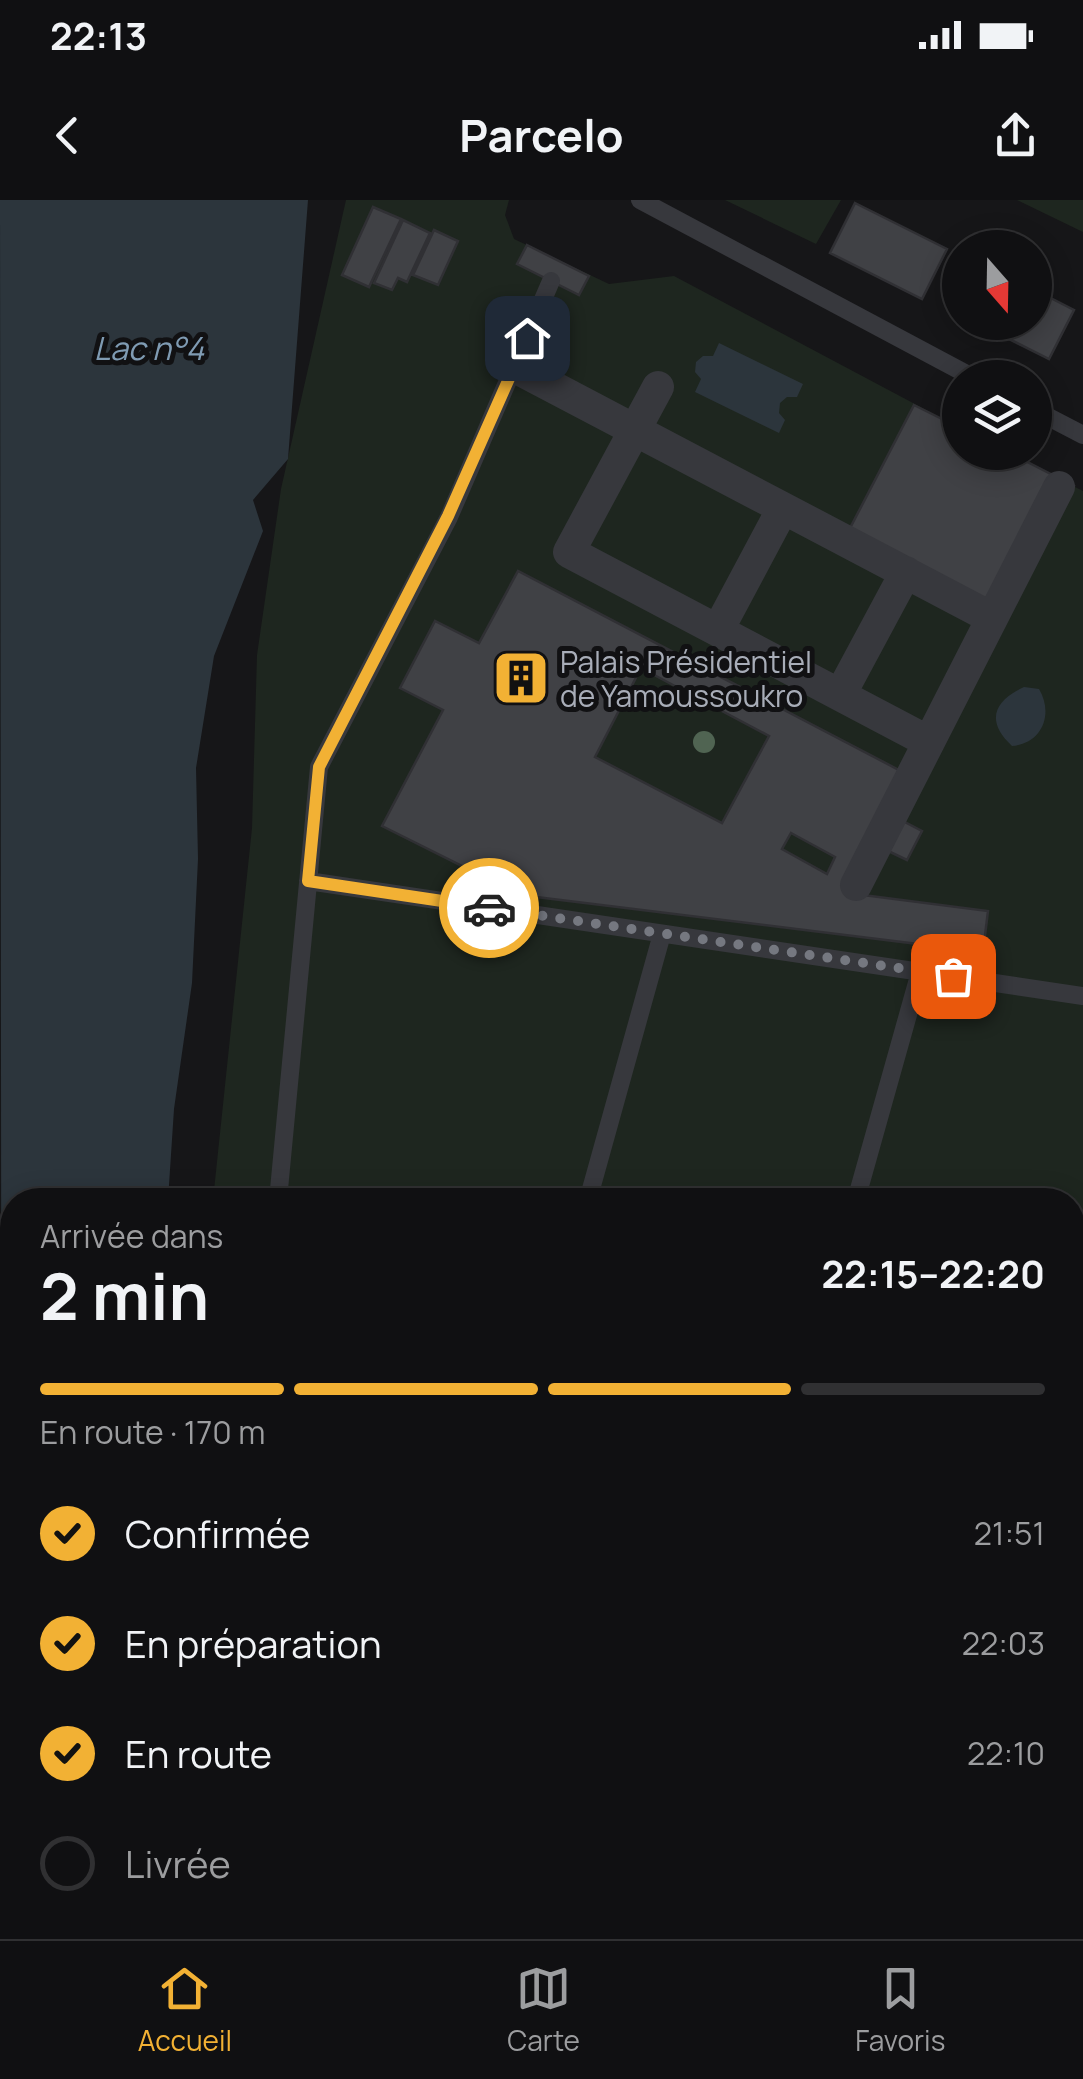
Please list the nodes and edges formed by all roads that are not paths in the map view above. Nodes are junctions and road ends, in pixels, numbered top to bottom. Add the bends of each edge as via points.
1 (640, 200) edge
2 (551, 281) dead end
3 (942, 361) edge
4 (515, 367) junction
5 (658, 387) dead end
6 (1052, 419) edge
7 (635, 430) junction
8 (1083, 436) edge
9 (1059, 487) dead end
10 (783, 508) junction
11 (906, 572) junction
12 (992, 618) junction
13 (718, 630) junction
14 (840, 695) junction
15 (929, 742) junction
16 (308, 881) junction
17 (856, 885) dead end
18 (662, 934) junction
19 (920, 972) junction
20 (1083, 996) edge
21 (279, 1188) edge
22 (591, 1188) edge
23 (859, 1188) edge

1 - 3 lane
2 - 4 lane
4 - 7 street
4 - 16 lane via 448,516 319,767
5 - 7 street
6 - 8 lane
7 - 10 street
7 - 13 street via 569,552
9 - 12 street
10 - 11 street
10 - 13 street
11 - 12 street
11 - 14 street
12 - 15 street
13 - 14 street
14 - 15 street
15 - 17 street
16 - 18 lane
16 - 21 lane
18 - 19 lane
18 - 22 lane
19 - 20 lane
19 - 23 lane

